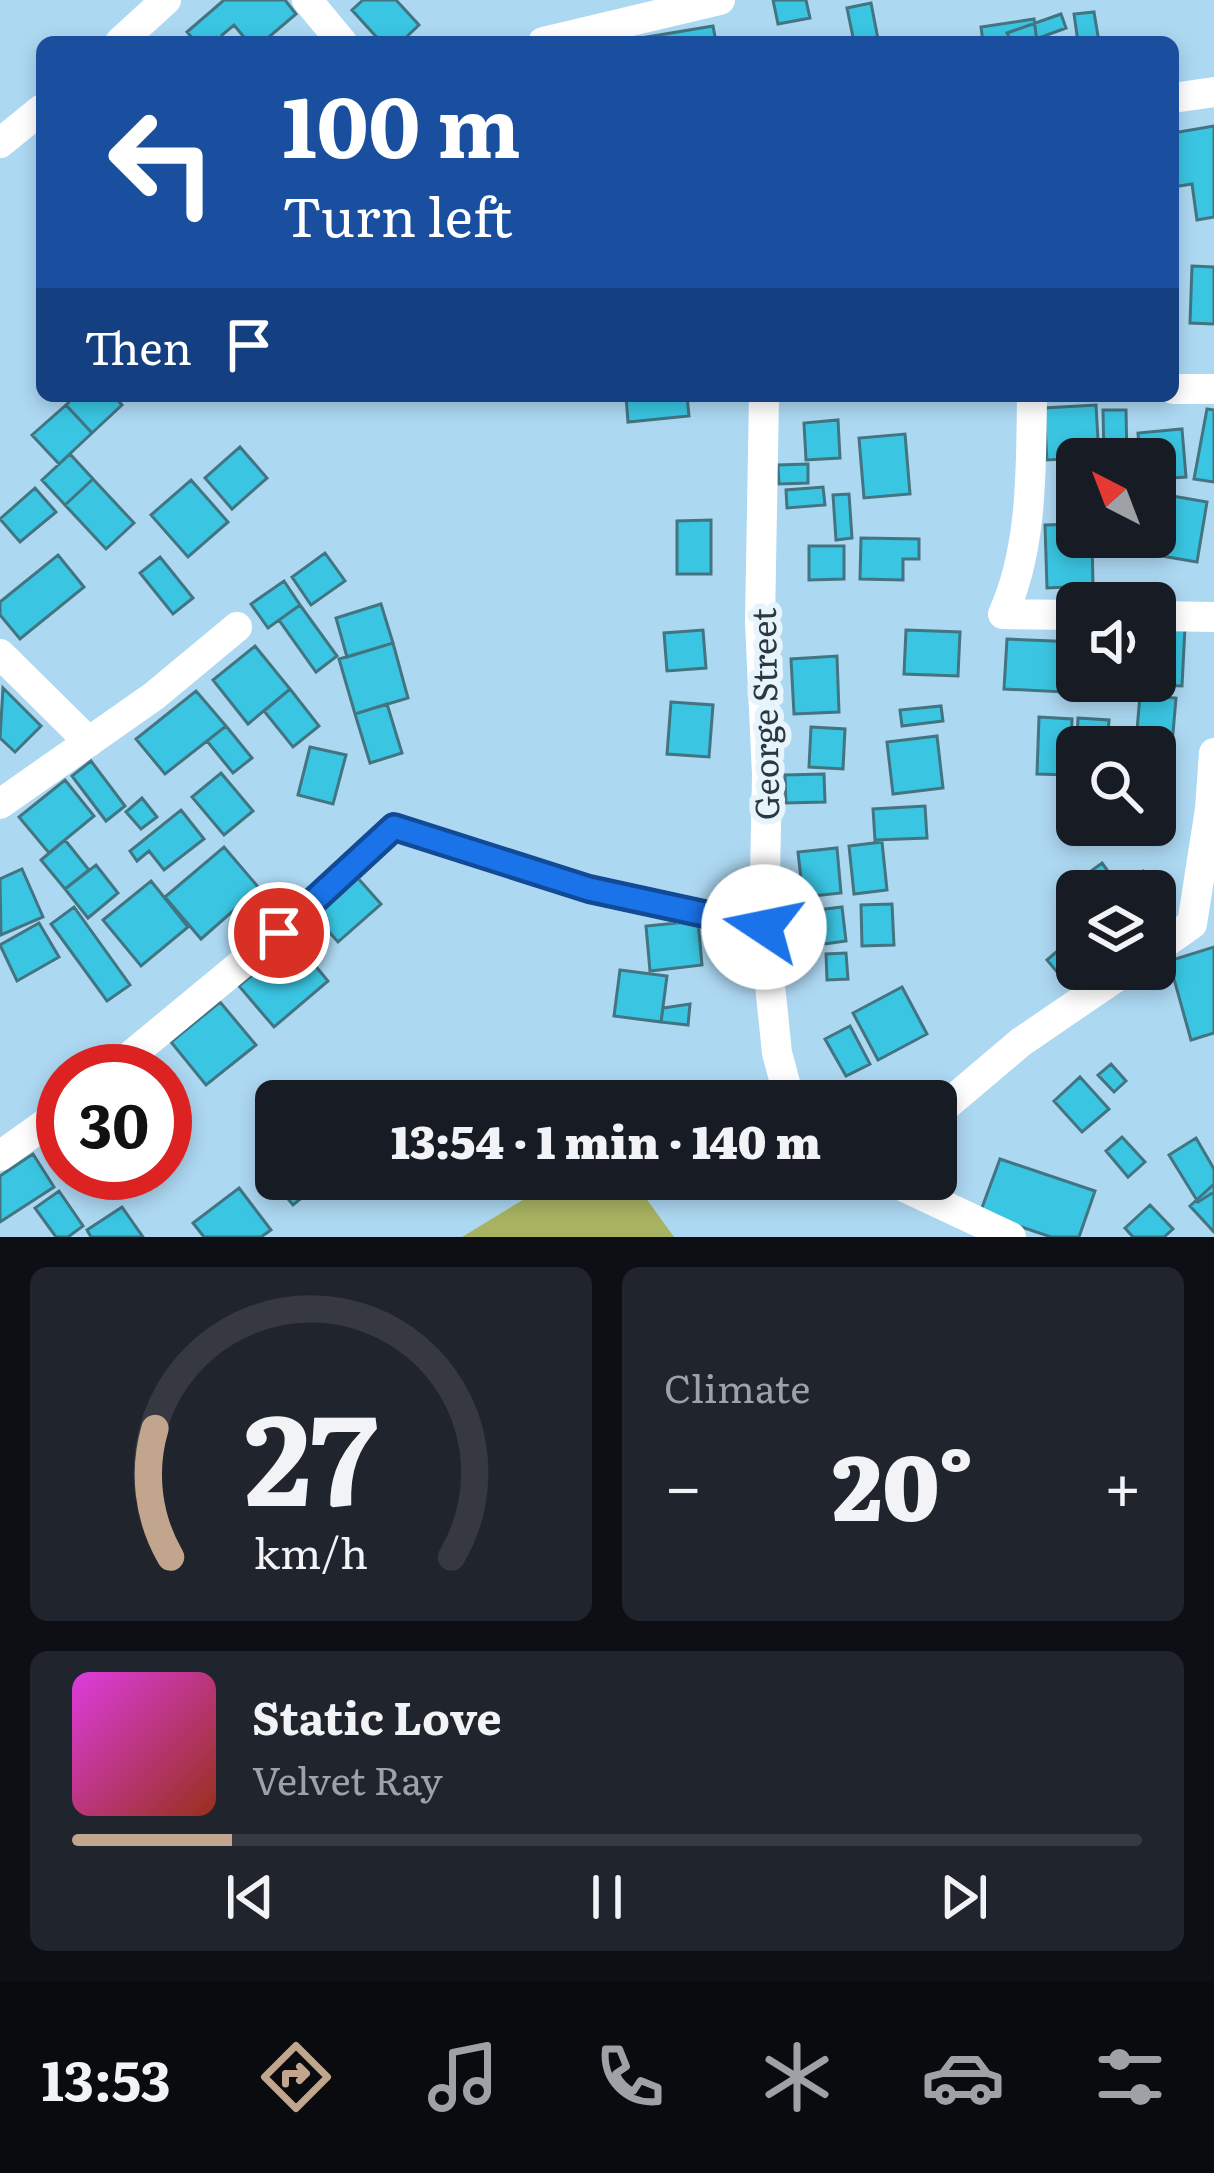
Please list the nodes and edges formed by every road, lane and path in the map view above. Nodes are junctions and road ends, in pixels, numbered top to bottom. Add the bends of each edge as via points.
1 (166, 0) edge
2 (307, 0) edge
3 (720, 0) edge
4 (127, 36) edge
5 (337, 36) edge
6 (568, 36) edge
7 (1214, 92) edge
8 (1179, 97) edge
9 (36, 114) edge
10 (0, 143) edge
11 (1179, 389) edge
12 (1214, 389) edge
13 (764, 402) edge
14 (1032, 402) edge
15 (1056, 615) edge
16 (1176, 616) edge
17 (1214, 617) edge
18 (238, 627) dead end
19 (0, 654) edge
20 (89, 742) junction
21 (1214, 753) edge
22 (0, 804) edge
23 (1203, 926) edge
24 (764, 927) junction
25 (1176, 940) edge
26 (1098, 990) edge
27 (145, 1044) edge
28 (784, 1080) edge
29 (957, 1096) edge
30 (36, 1130) edge
31 (0, 1156) edge
32 (932, 1200) edge
33 (1011, 1237) edge

1 - 4 street
2 - 5 street
3 - 6 street
7 - 8 street
9 - 10 street
11 - 12 street
13 - 24 street, George Street
14 - 15 street via 1031,477 1003,614
16 - 17 street
18 - 20 street
19 - 20 street
20 - 22 street
21 - 23 street
23 - 25 street
24 - 27 street via 589,889 394,827
24 - 28 street, George Street
26 - 29 street
30 - 31 street
32 - 33 street

